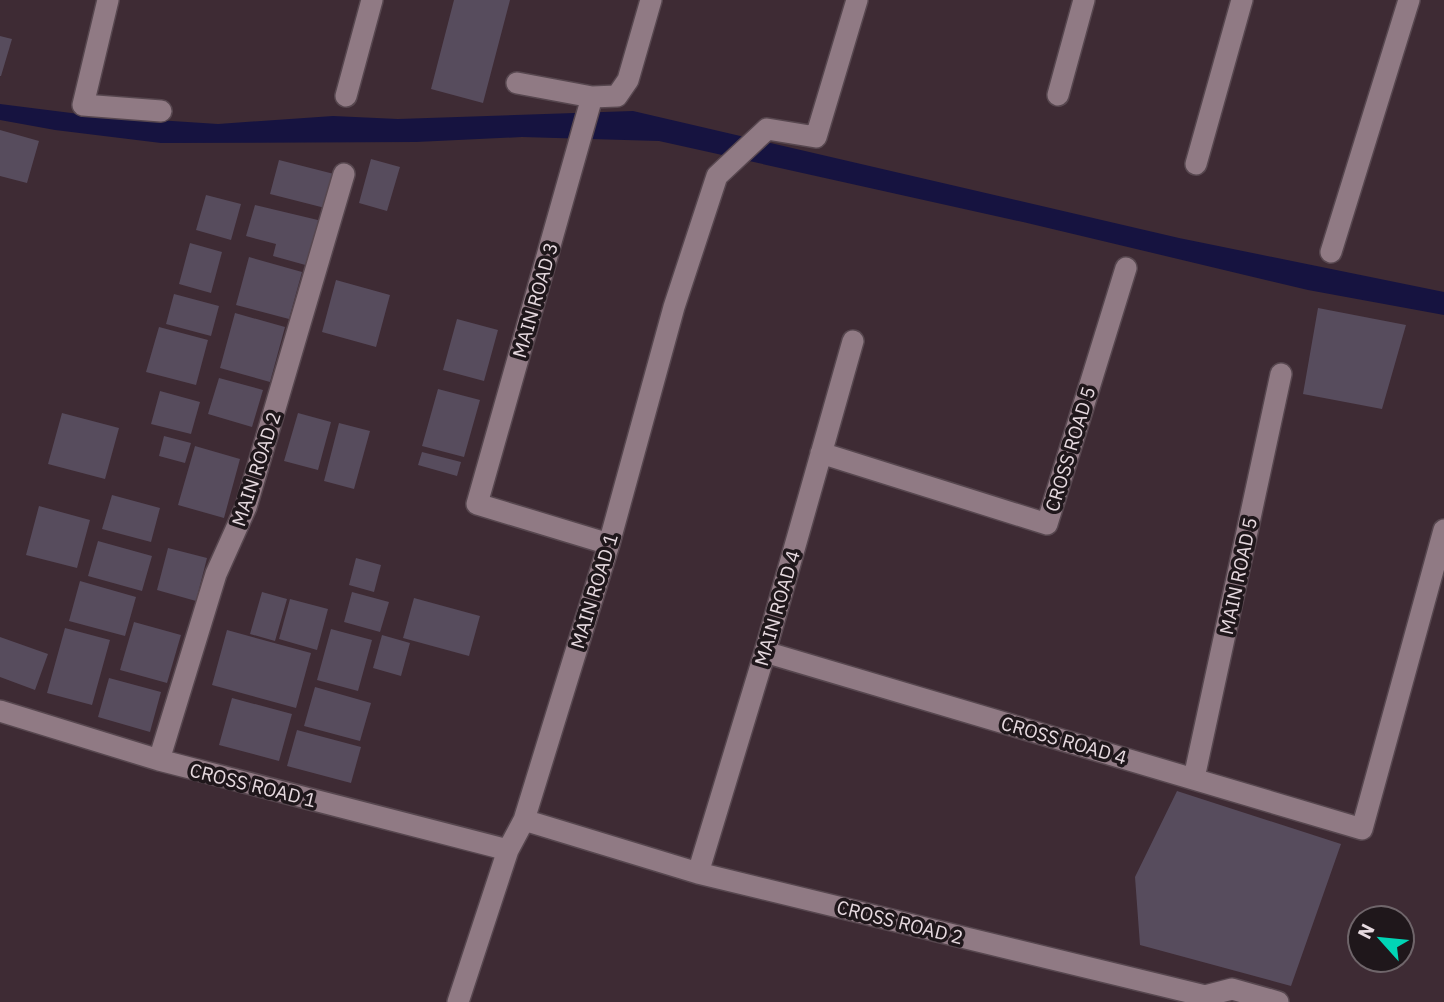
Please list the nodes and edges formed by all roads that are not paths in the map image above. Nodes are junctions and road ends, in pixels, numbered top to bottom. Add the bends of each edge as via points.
1 (108, 0) edge
2 (372, 0) edge
3 (651, 0) edge
4 (857, 0) edge
5 (1084, 0) edge
6 (1242, 0) edge
7 (1409, 0) edge
8 (517, 83) dead end
9 (1058, 95) dead end
10 (346, 96) dead end
11 (592, 97) junction
12 (161, 111) dead end
13 (1196, 164) dead end
14 (344, 174) dead end
15 (1331, 252) dead end
16 (1126, 268) dead end
17 (853, 341) dead end
18 (1281, 374) dead end
19 (821, 453) junction
20 (1444, 530) edge
21 (609, 544) junction
22 (765, 652) junction
23 (0, 711) edge
24 (159, 760) junction
25 (1194, 778) junction
26 (524, 820) junction
27 (508, 850) junction
28 (698, 873) junction
29 (458, 1002) edge
30 (1278, 1002) edge

1 - 12 street via 83,105
2 - 10 street
3 - 11 street via 628,80 617,96
4 - 21 street, MAIN ROAD 1 via 816,137 767,129 717,176 674,307
5 - 9 street
6 - 13 street
7 - 15 street
8 - 11 street
11 - 21 street, MAIN ROAD 3 via 477,503
14 - 24 street, MAIN ROAD 2 via 246,507 216,574
16 - 19 street, CROSS ROAD 5 via 1047,524
17 - 19 street, MAIN ROAD 4
18 - 25 street, MAIN ROAD 5
19 - 22 street, MAIN ROAD 4
20 - 25 street, CROSS ROAD 4 via 1362,829
21 - 26 street, MAIN ROAD 1
22 - 25 street, CROSS ROAD 4
22 - 28 street, MAIN ROAD 4
23 - 24 street, CROSS ROAD 1
24 - 27 street, CROSS ROAD 1
26 - 27 street, MAIN ROAD 1
26 - 28 street, CROSS ROAD 2
27 - 29 street, MAIN ROAD 1
28 - 30 street, CROSS ROAD 2 via 1205,996 1232,989

